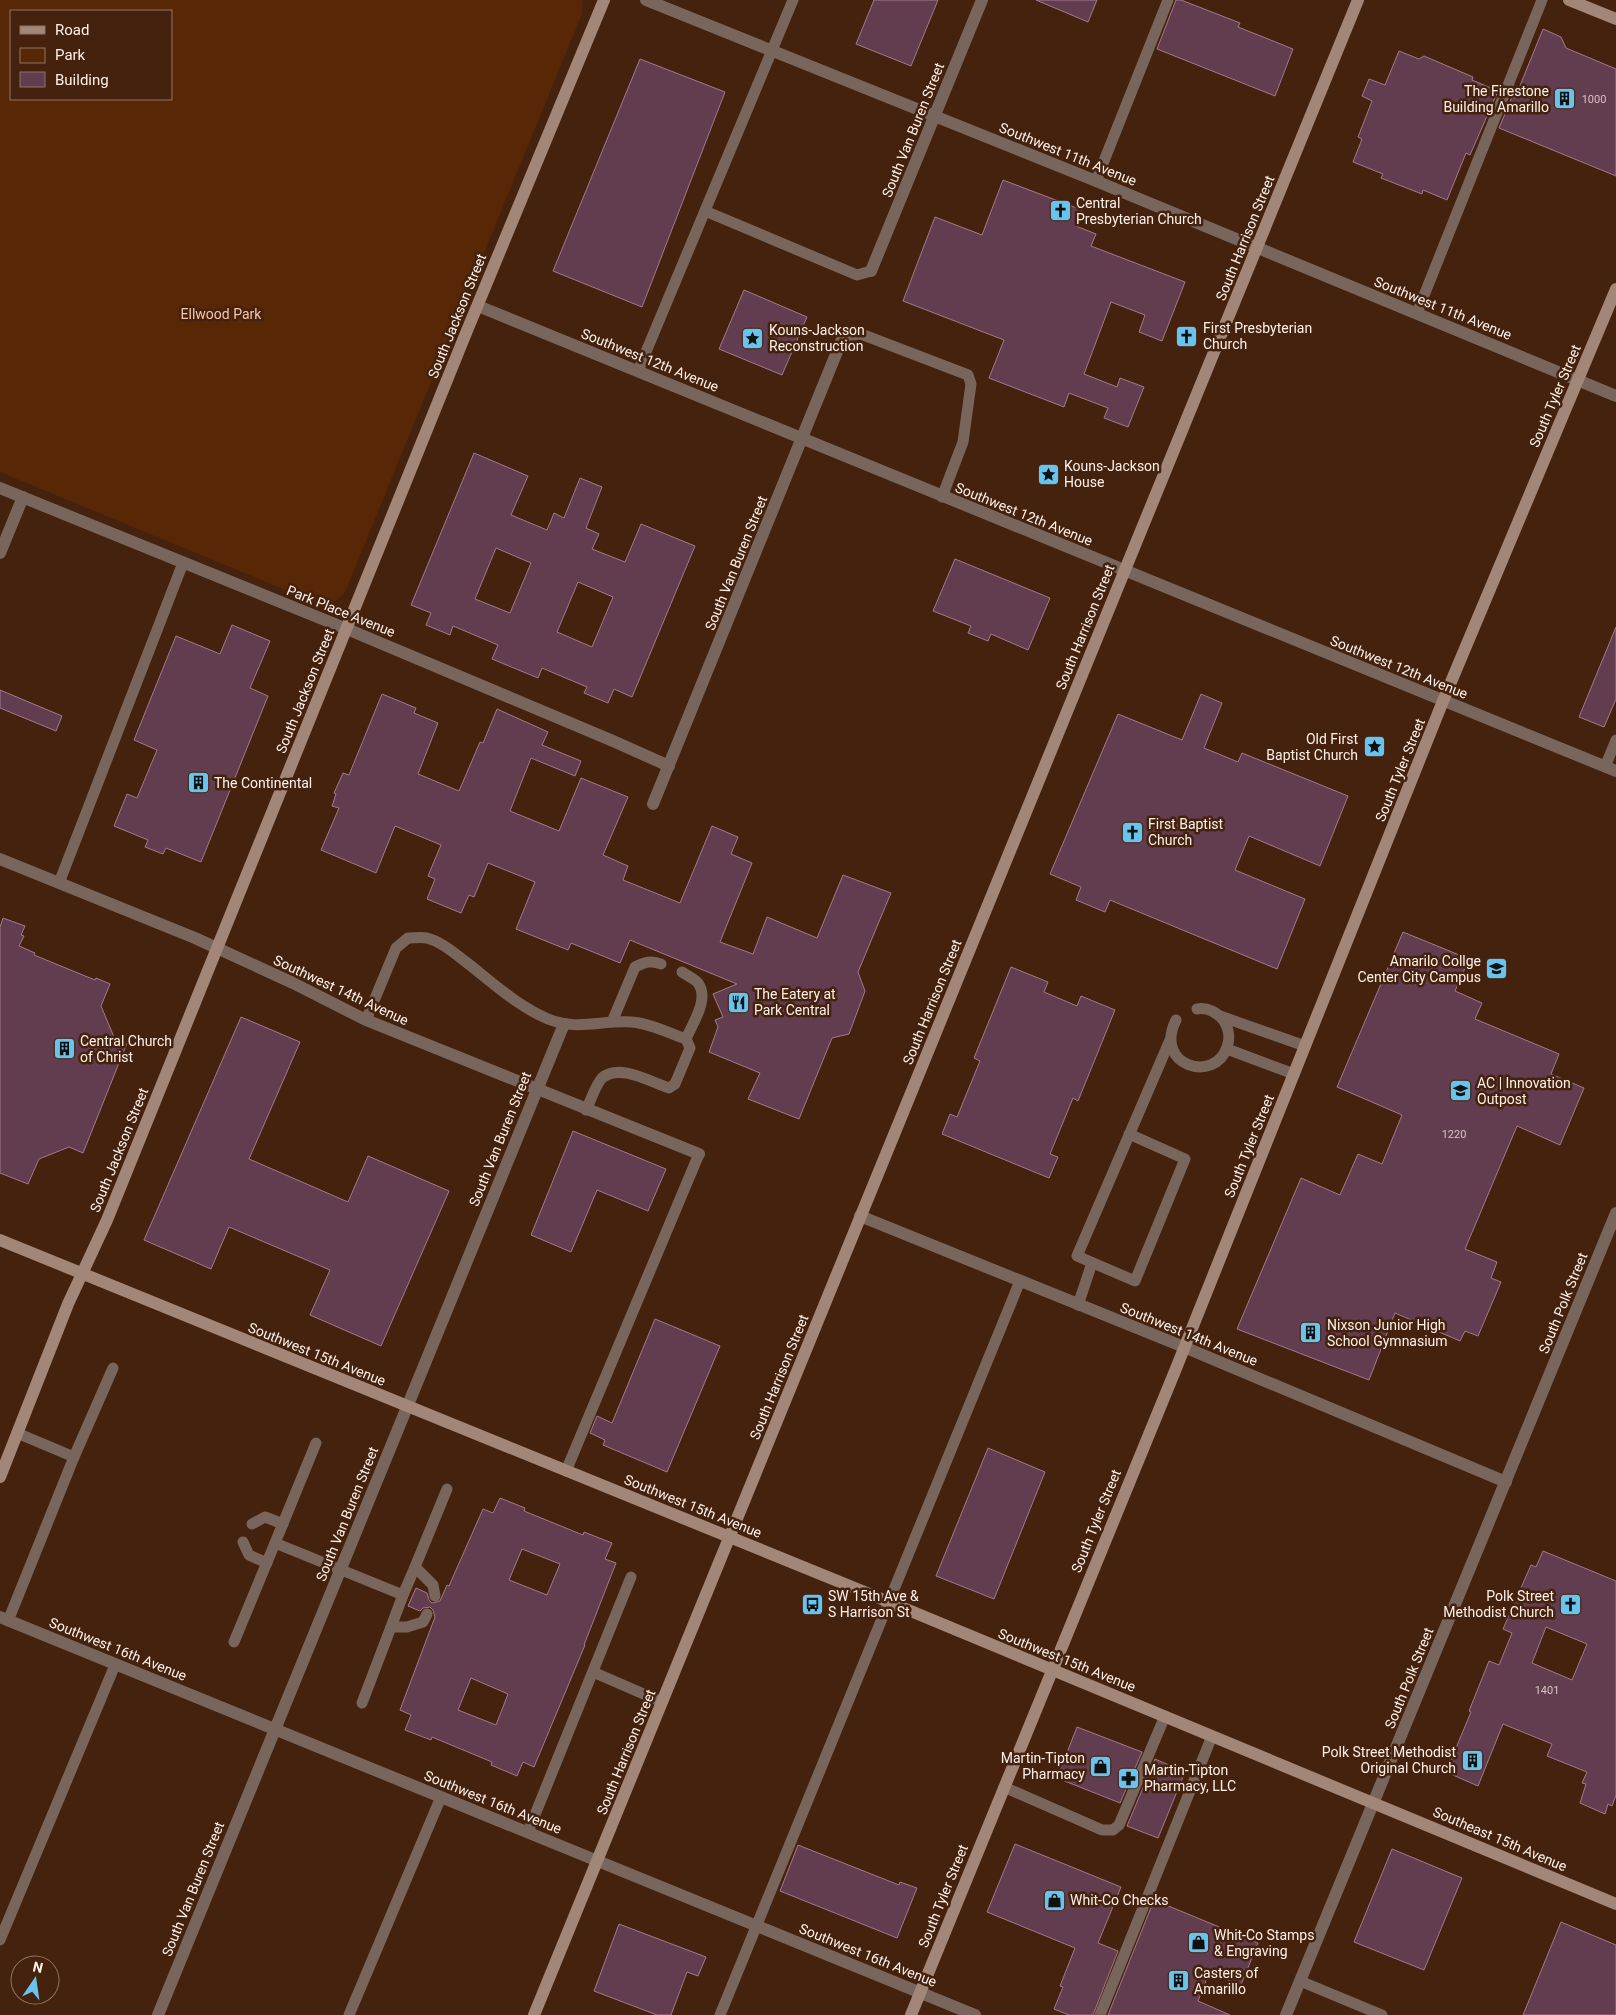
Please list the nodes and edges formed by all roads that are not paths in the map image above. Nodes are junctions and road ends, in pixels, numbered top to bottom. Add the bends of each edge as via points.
1 (604, 0) edge
2 (646, 0) edge
3 (793, 0) edge
4 (982, 0) edge
5 (1168, 0) edge
6 (1358, 0) edge
7 (1542, 0) edge
8 (1569, 0) edge
9 (1616, 19) edge
10 (772, 50) junction
11 (934, 117) junction
12 (1096, 181) junction
13 (705, 211) junction
14 (1258, 248) junction
15 (871, 271) joint
16 (1616, 289) edge
17 (478, 306) junction
18 (1417, 313) junction
19 (845, 334) joint
20 (638, 371) junction
21 (1578, 380) junction
22 (1616, 396) edge
23 (802, 439) junction
24 (0, 488) edge
25 (23, 497) junction
26 (942, 497) junction
27 (0, 554) edge
28 (183, 563) junction
29 (1125, 570) junction
30 (347, 629) junction
31 (1444, 701) junction
32 (1616, 740) edge
33 (669, 766) junction
34 (1611, 769) edge
35 (653, 804) dead end
36 (0, 859) edge
37 (59, 883) junction
38 (216, 949) junction
39 (661, 964) dead end
40 (682, 972) dead end
41 (1197, 1008) dead end
42 (1219, 1015) junction
43 (366, 1020) junction
44 (1176, 1020) dead end
45 (612, 1022) junction
46 (564, 1024) junction
47 (686, 1040) junction
48 (1170, 1040) junction
49 (1305, 1046) junction
50 (1227, 1049) junction
51 (1294, 1074) junction
52 (536, 1090) junction
53 (586, 1110) junction
54 (1129, 1134) junction
55 (699, 1154) joint
56 (1616, 1213) edge
57 (860, 1216) junction
58 (0, 1240) edge
59 (1092, 1263) junction
60 (82, 1274) junction
61 (1020, 1281) junction
62 (1078, 1305) junction
63 (1184, 1347) junction
64 (113, 1368) dead end
65 (407, 1406) junction
66 (17, 1433) junction
67 (316, 1443) dead end
68 (74, 1457) junction
69 (566, 1471) junction
70 (0, 1477) edge
71 (1506, 1482) junction
72 (447, 1489) dead end
73 (252, 1524) dead end
74 (283, 1524) junction
75 (730, 1537) junction
76 (243, 1542) dead end
77 (275, 1542) junction
78 (267, 1562) junction
79 (414, 1567) junction
80 (340, 1570) junction
81 (631, 1577) dead end
82 (403, 1595) junction
83 (434, 1596) dead end
84 (889, 1602) junction
85 (427, 1614) dead end
86 (4, 1619) edge
87 (391, 1627) junction
88 (234, 1642) dead end
89 (115, 1665) junction
90 (1052, 1671) junction
91 (593, 1672) junction
92 (662, 1702) junction
93 (362, 1703) dead end
94 (1165, 1716) junction
95 (274, 1729) junction
96 (1212, 1736) junction
97 (1004, 1787) junction
98 (441, 1797) junction
99 (1373, 1802) junction
100 (528, 1832) junction
101 (597, 1860) junction
102 (1616, 1904) edge
103 (755, 1926) junction
104 (0, 1940) edge
105 (1300, 1981) junction
106 (920, 1993) junction
107 (1355, 2010) edge
108 (158, 2015) edge
109 (349, 2015) edge
110 (534, 2015) edge
111 (720, 2015) edge
112 (911, 2015) edge
113 (975, 2015) edge
114 (1100, 2015) edge
115 (1286, 2015) edge
116 (1382, 2015) edge

1 - 17 main road, South Jackson Street
2 - 10 street, Southwest 11th Avenue
3 - 10 lane
4 - 11 street, South Van Buren Street
5 - 12 lane
6 - 14 main road, South Harrison Street
7 - 18 lane
8 - 9 main road
10 - 11 street, Southwest 11th Avenue
10 - 13 lane
11 - 12 street, Southwest 11th Avenue
11 - 15 street, South Van Buren Street
12 - 14 street, Southwest 11th Avenue
13 - 15 lane via 857,274
13 - 20 lane
14 - 18 street, Southwest 11th Avenue
14 - 29 main road, South Harrison Street
16 - 21 main road, South Tyler Street
17 - 20 street, Southwest 12th Avenue
17 - 30 main road, South Jackson Street
18 - 21 street, Southwest 11th Avenue
19 - 23 street, South Van Buren Street
19 - 26 lane via 861,334 968,375 971,384 963,442
20 - 23 street, Southwest 12th Avenue
21 - 22 street, Southwest 11th Avenue
21 - 31 main road, South Tyler Street
23 - 26 street, Southwest 12th Avenue
23 - 33 street, South Van Buren Street
24 - 25 street, Park Place Avenue
25 - 27 street
25 - 28 street, Park Place Avenue
26 - 29 street, Southwest 12th Avenue
28 - 30 street, Park Place Avenue
28 - 37 lane
29 - 31 street, Southwest 12th Avenue
29 - 57 main road, South Harrison Street
30 - 33 street, Park Place Avenue
30 - 38 main road, South Jackson Street
31 - 34 street, Southwest 12th Avenue
31 - 49 main road, South Tyler Street
32 - 34 lane
33 - 35 street, South Van Buren Street
36 - 37 street, Southwest 14th Avenue
37 - 38 street, Southwest 14th Avenue
38 - 43 street, Southwest 14th Avenue
38 - 60 main road, South Jackson Street
39 - 45 lane via 645,962 635,966
40 - 47 lane via 698,983 702,993 702,1002
41 - 42 lane
42 - 49 lane
42 - 50 lane via 1229,1033
43 - 46 lane via 396,948 408,938 426,938 444,945 520,1004
43 - 52 street, Southwest 14th Avenue
44 - 48 lane
45 - 46 lane via 580,1026
45 - 47 lane via 633,1022
46 - 52 street, South Van Buren Street
47 - 53 lane via 690,1048 675,1084 668,1088 616,1072 602,1078
48 - 50 lane via 1177,1057 1194,1067 1212,1064
48 - 54 lane
49 - 51 main road, South Tyler Street
50 - 51 lane
51 - 63 main road, South Tyler Street
52 - 53 street, Southwest 14th Avenue
52 - 65 street, South Van Buren Street
53 - 55 street, Southwest 14th Avenue
54 - 59 lane via 1077,1256
54 - 59 lane via 1185,1159 1135,1281
55 - 69 lane
56 - 71 street, South Polk Street
57 - 61 street, Southwest 14th Avenue
57 - 75 main road, South Harrison Street
58 - 60 main road, Southwest 15th Avenue
59 - 62 lane
60 - 65 main road, Southwest 15th Avenue
60 - 66 main road, South Jackson Street
61 - 62 street, Southwest 14th Avenue
61 - 84 lane
62 - 63 street, Southwest 14th Avenue
63 - 71 street, Southwest 14th Avenue
63 - 90 main road, South Tyler Street
64 - 68 lane
65 - 69 main road, Southwest 15th Avenue
65 - 80 street, South Van Buren Street
66 - 68 lane
66 - 70 main road, South Jackson Street
67 - 74 lane
68 - 86 lane
69 - 75 main road, Southwest 15th Avenue
71 - 99 street, South Polk Street
72 - 79 lane
73 - 74 lane via 265,1517
74 - 77 lane
75 - 84 main road, Southwest 15th Avenue
75 - 92 main road, South Harrison Street
76 - 78 lane via 249,1555
77 - 78 lane
77 - 80 lane
78 - 88 lane
79 - 82 lane
79 - 83 lane via 433,1585
80 - 82 lane
80 - 95 street, South Van Buren Street
81 - 91 lane
82 - 87 lane
84 - 90 main road, Southwest 15th Avenue
84 - 103 lane
85 - 87 lane via 423,1622
86 - 89 street, Southwest 16th Avenue
87 - 93 lane
89 - 95 street, Southwest 16th Avenue
89 - 104 lane
90 - 94 main road, Southwest 15th Avenue
90 - 97 main road, South Tyler Street
91 - 92 lane
91 - 100 lane
92 - 101 main road, South Harrison Street
94 - 96 main road, Southwest 15th Avenue
94 - 97 lane via 1119,1826 1112,1830 1102,1830
95 - 98 street, Southwest 16th Avenue
95 - 108 street, South Van Buren Street
96 - 99 main road, Southwest 15th Avenue
96 - 114 lane
97 - 106 main road, South Tyler Street
98 - 100 street, Southwest 16th Avenue
98 - 109 lane
99 - 102 main road, Southeast 15th Avenue
99 - 105 street, South Polk Street
100 - 101 street, Southwest 16th Avenue
101 - 103 street, Southwest 16th Avenue
101 - 110 main road, South Harrison Street
103 - 106 street, Southwest 16th Avenue
103 - 111 lane
105 - 107 lane
105 - 115 street, South Polk Street
106 - 112 main road, South Tyler Street
106 - 113 street, Southwest 16th Avenue
107 - 116 lane

